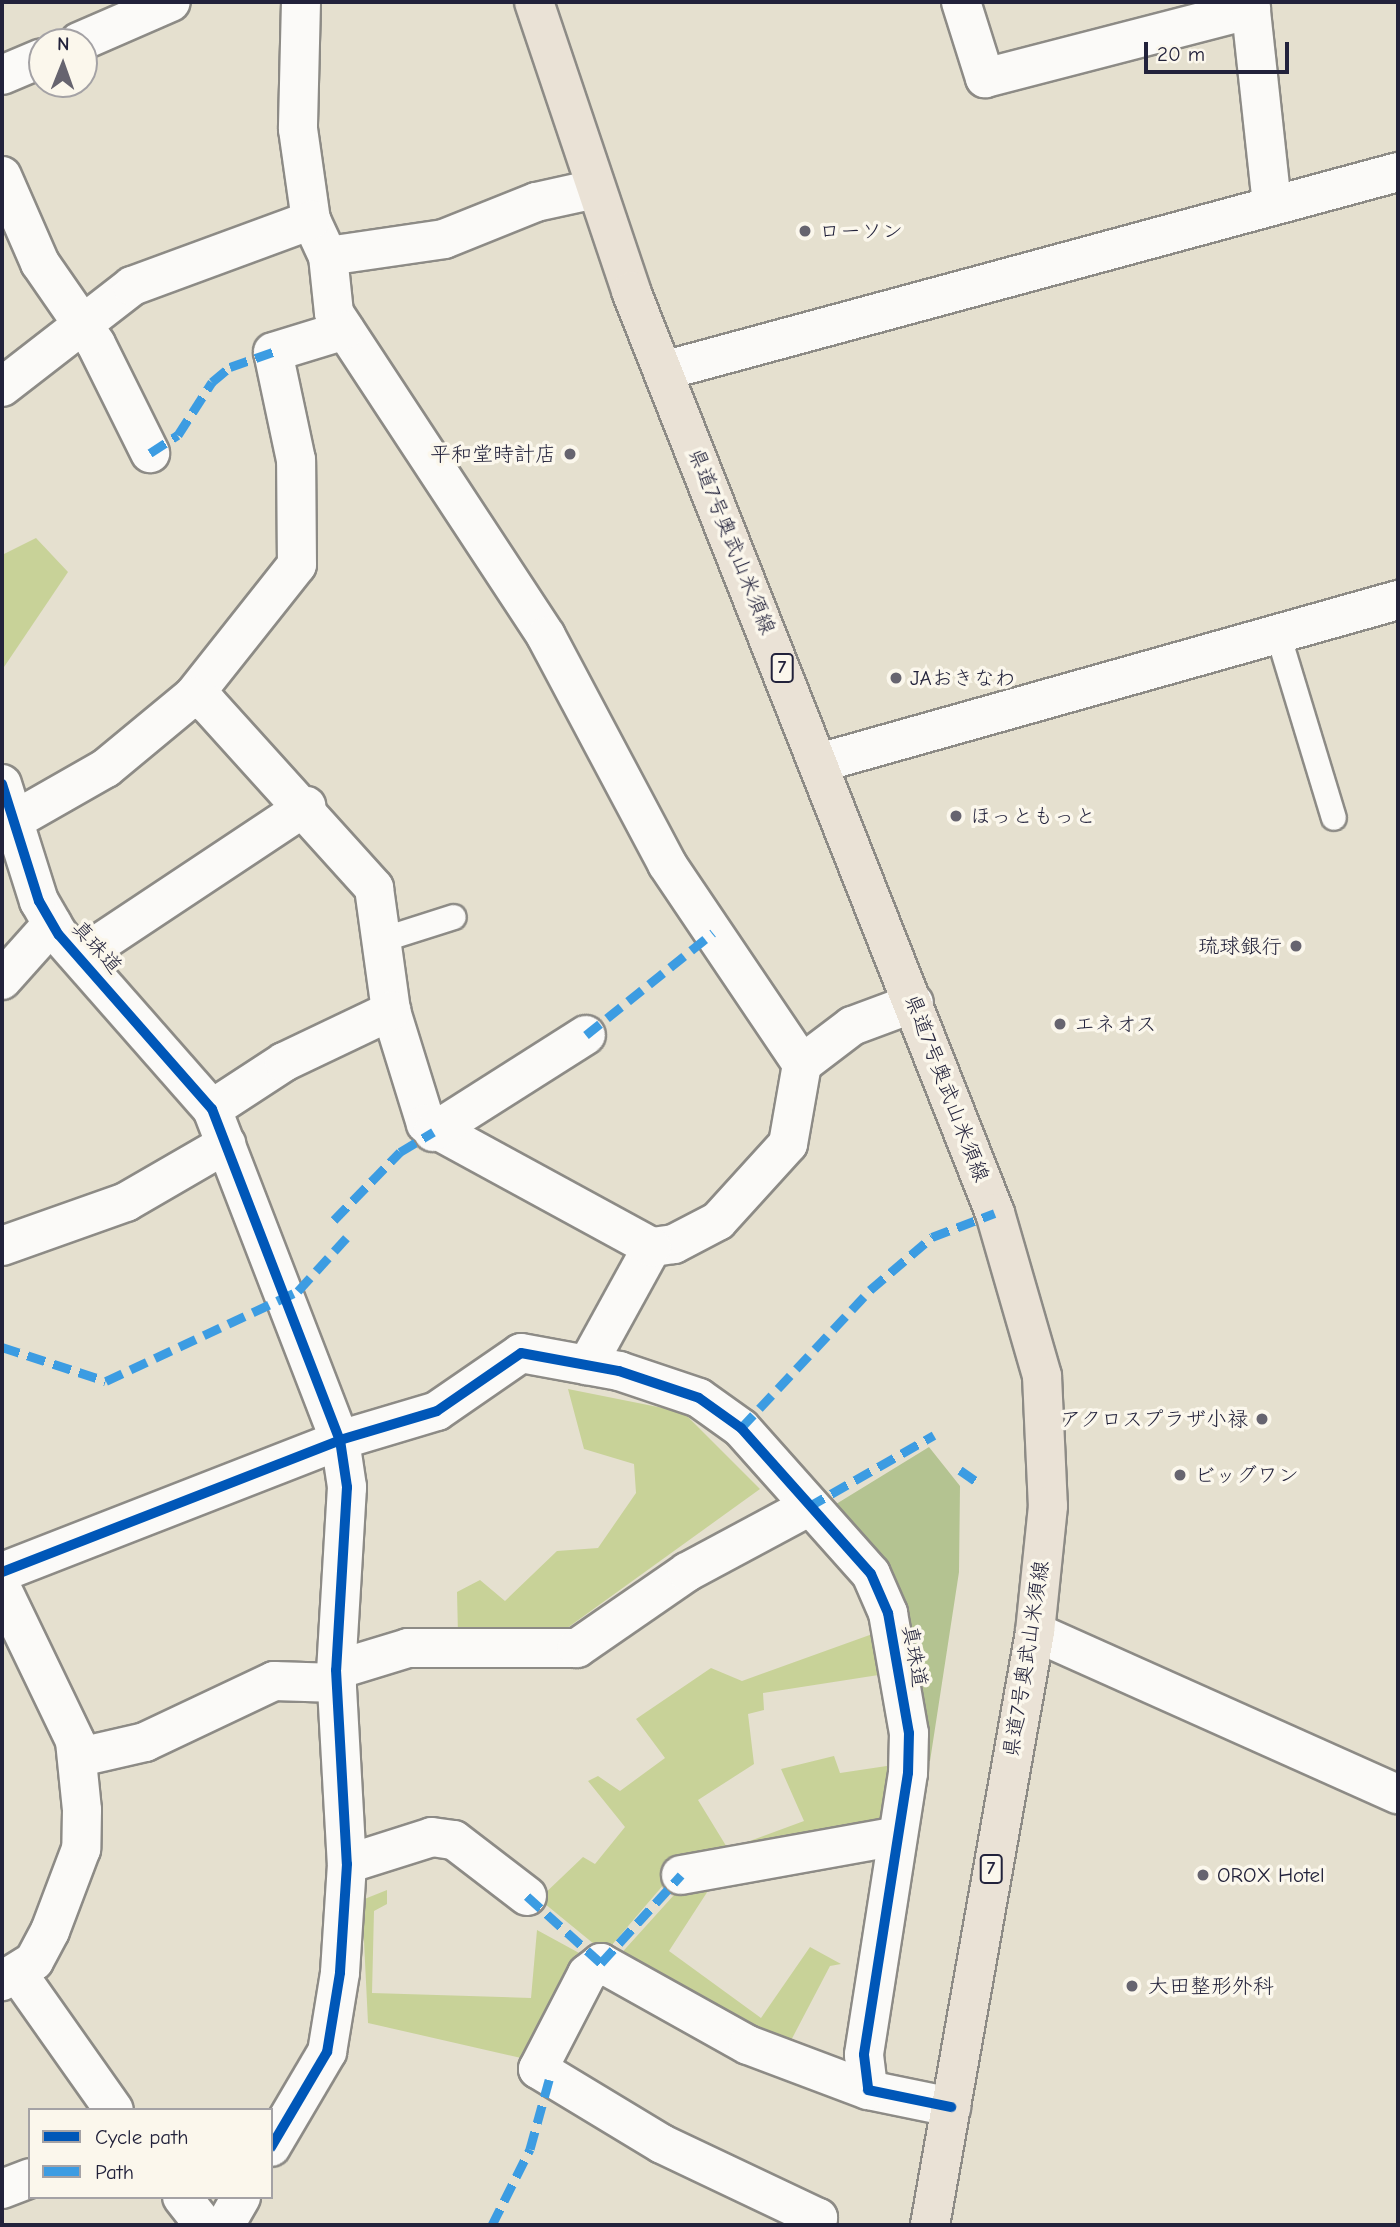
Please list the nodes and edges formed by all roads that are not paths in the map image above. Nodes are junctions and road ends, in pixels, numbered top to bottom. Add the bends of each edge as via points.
1 (171, 2) edge
2 (301, 2) edge
3 (534, 2) edge
4 (961, 2) edge
5 (1251, 5) edge
6 (98, 34) edge
7 (28, 64) edge
8 (2, 75) edge
9 (1398, 172) edge
10 (2, 176) edge
11 (595, 189) junction
12 (1272, 203) junction
13 (311, 220) junction
14 (328, 256) junction
15 (78, 327) junction
16 (345, 330) junction
17 (663, 371) junction
18 (2, 387) edge
19 (150, 453) dead end
20 (1398, 600) edge
21 (1278, 634) junction
22 (193, 696) junction
23 (819, 763) junction
24 (2, 784) edge
25 (306, 806) junction
26 (1334, 818) dead end
27 (13, 821) junction
28 (454, 917) dead end
29 (52, 924) junction
30 (385, 939) junction
31 (79, 957) junction
32 (2, 980) edge
33 (914, 1003) junction
34 (391, 1011) junction
35 (586, 1035) dead end
36 (802, 1064) junction
37 (212, 1109) junction
38 (433, 1132) junction
39 (226, 1144) junction
40 (2, 1246) edge
41 (652, 1247) junction
42 (587, 1365) junction
43 (340, 1440) junction
44 (808, 1507) junction
45 (3, 1591) edge
46 (1035, 1632) junction
47 (336, 1676) junction
48 (80, 1757) junction
49 (1398, 1794) edge
50 (897, 1836) junction
51 (347, 1864) junction
52 (681, 1875) dead end
53 (527, 1896) dead end
54 (10, 1978) edge
55 (868, 2090) junction
56 (951, 2107) junction
57 (112, 2108) edge
58 (273, 2144) edge
59 (28, 2179) edge
60 (2, 2189) edge
61 (184, 2199) edge
62 (241, 2199) edge
63 (204, 2225) edge
64 (225, 2225) edge
65 (815, 2225) edge
66 (930, 2225) edge

1 - 6 street
2 - 13 street via 298,129
3 - 11 main road, 県道7号奥武山米須線 / 7
4 - 5 street via 985,78
5 - 12 street
7 - 8 street
9 - 12 street
10 - 15 street via 9,204
11 - 14 street via 536,202 444,239
11 - 17 main road, 県道7号奥武山米須線 / 7
12 - 17 street
13 - 14 street
13 - 15 street via 132,286
14 - 16 street via 334,313
15 - 18 street
15 - 19 street via 96,344
16 - 22 street via 274,352 296,460 297,565
16 - 36 street via 546,636 667,864
17 - 23 main road, 県道7号奥武山米須線 / 7
20 - 21 street
21 - 23 street
21 - 26 lane
22 - 25 street
22 - 27 street via 106,768
23 - 33 main road, 県道7号奥武山米須線 / 7
24 - 27 street, 真珠道
25 - 30 street via 374,888
25 - 31 street
27 - 29 street, 真珠道
28 - 30 lane
29 - 31 street, 真珠道
29 - 32 street
30 - 34 street
31 - 37 street, 真珠道
33 - 36 street via 852,1026
33 - 46 main road, 県道7号奥武山米須線 / 7 via 995,1213 1042,1376 1048,1506
34 - 37 street via 284,1062
34 - 38 street
35 - 38 street
36 - 41 street via 788,1144 718,1222 674,1244
37 - 39 street, 真珠道
38 - 41 street via 457,1137
39 - 40 street via 126,1202
39 - 43 street, 真珠道
41 - 42 street
42 - 43 street, 真珠道 via 521,1353 437,1411
42 - 44 street, 真珠道 via 699,1398 741,1428
43 - 45 street
43 - 47 street, 真珠道 via 346,1552
44 - 47 street via 698,1566 577,1648 408,1648
44 - 50 street, 真珠道 via 871,1574 888,1613 908,1733
45 - 48 street
46 - 49 street
46 - 56 main road, 県道7号奥武山米須線 / 7
47 - 48 street via 274,1681 145,1742
47 - 51 street, 真珠道
48 - 54 street via 81,1849 34,1961
50 - 52 street
50 - 55 street, 真珠道 via 864,2055
51 - 53 street via 432,1837 454,1840
51 - 58 street, 真珠道 via 327,2052
54 - 57 street
55 - 56 street
55 - 65 street via 748,2045 601,1963 587,1974 538,2069 662,2144 818,2218
56 - 66 main road, 県道7号奥武山米須線 / 7
59 - 60 street
61 - 63 street
62 - 64 street

